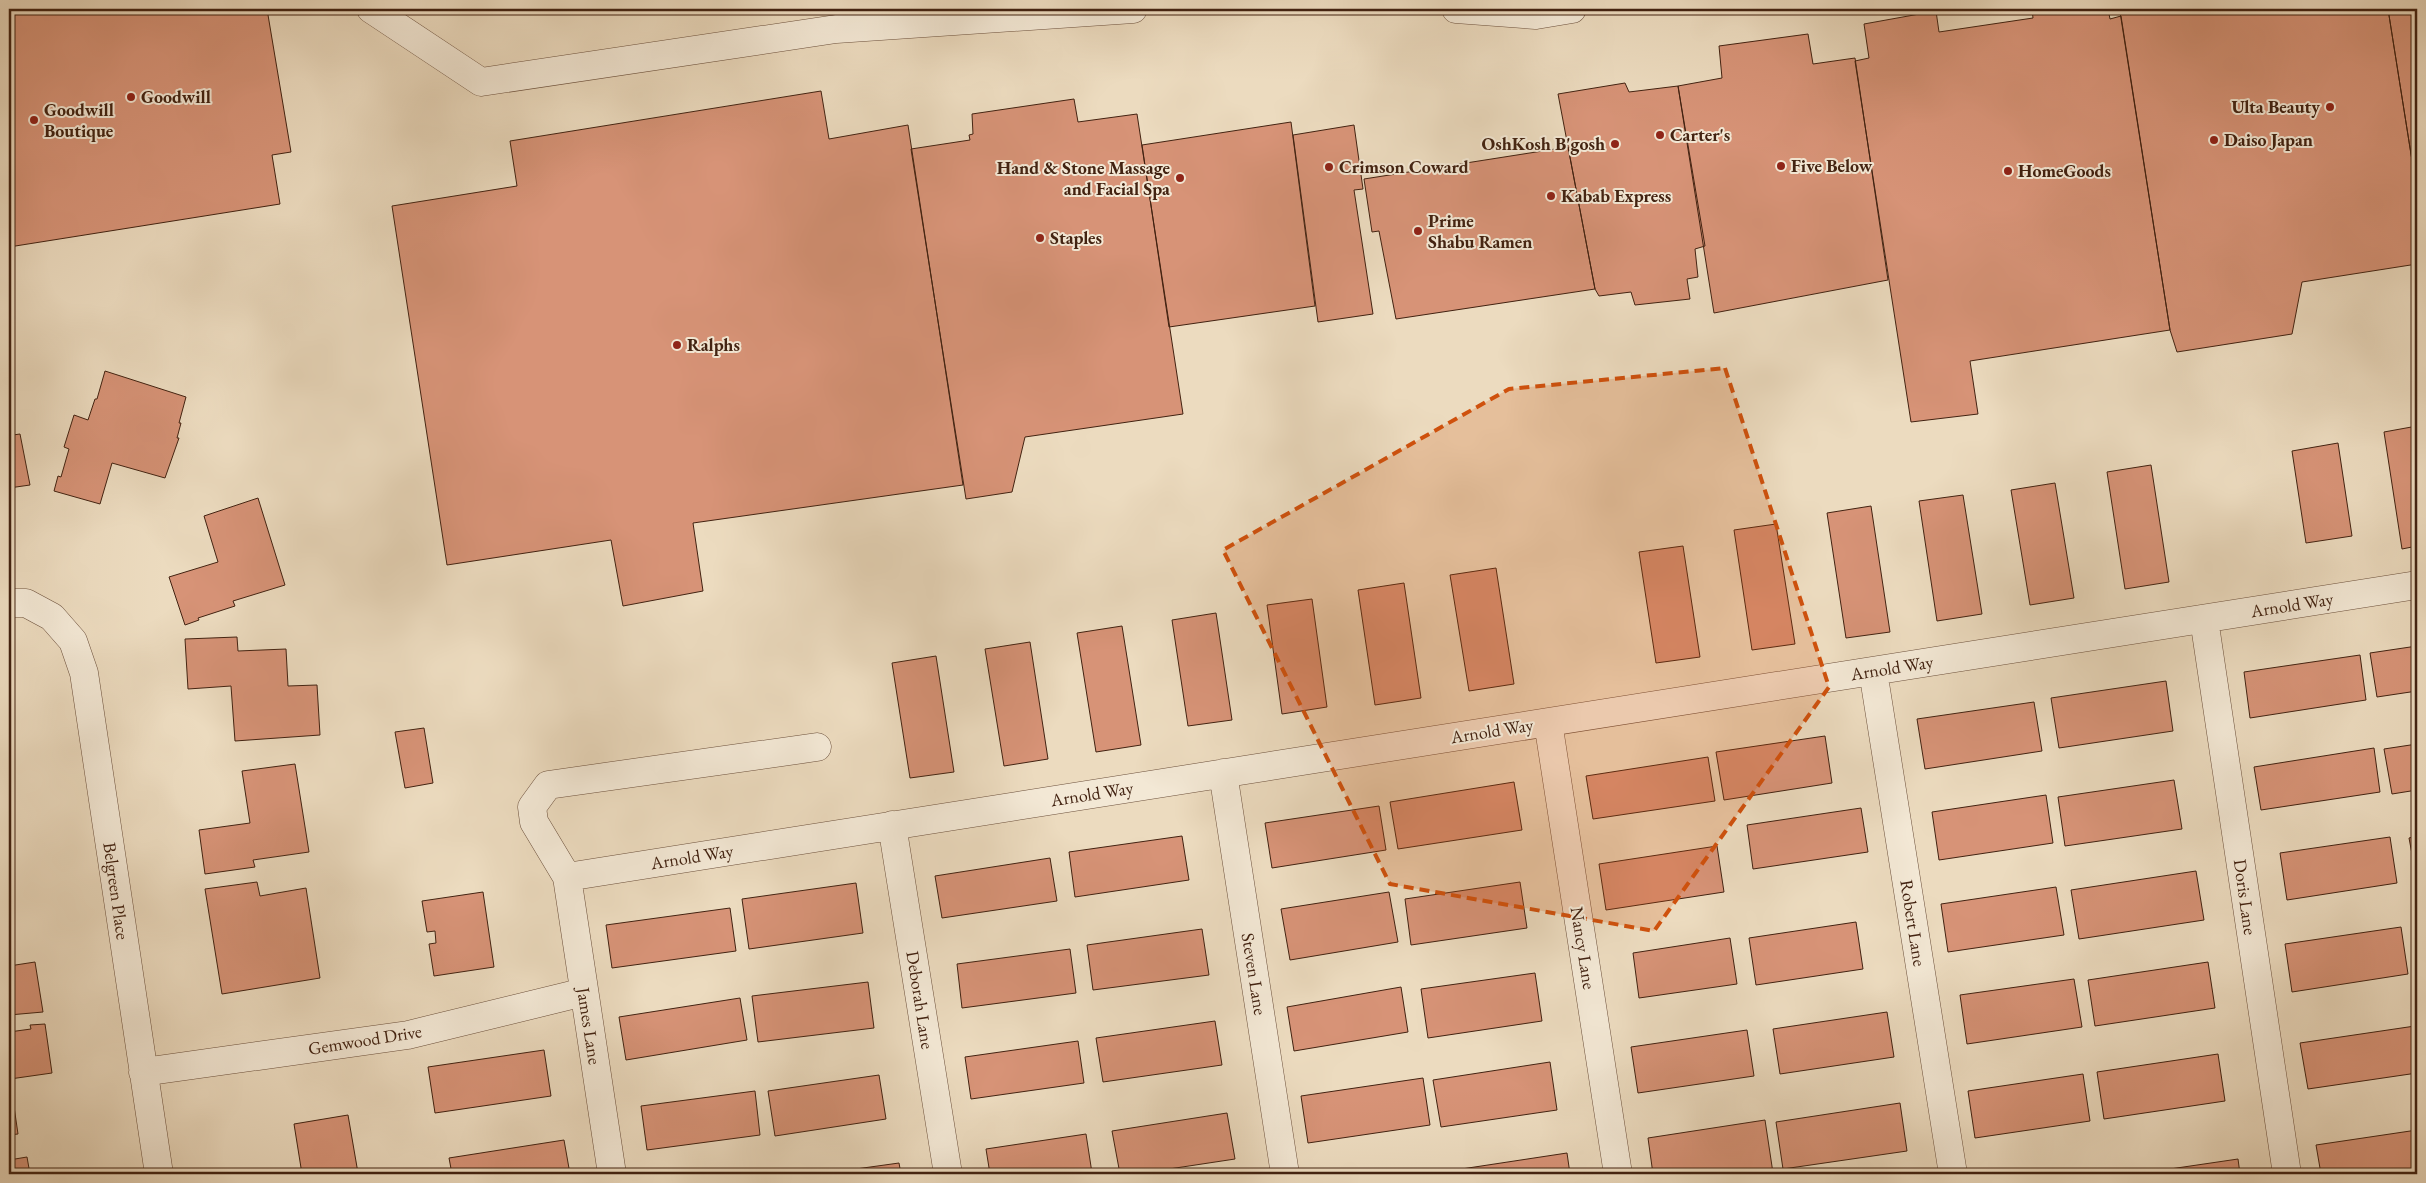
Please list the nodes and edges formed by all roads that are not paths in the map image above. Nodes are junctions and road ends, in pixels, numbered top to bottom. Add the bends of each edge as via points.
1 (371, 9) edge
2 (1132, 9) edge
3 (1456, 9) edge
4 (1572, 9) edge
5 (2417, 585) edge
6 (9, 603) edge
7 (2204, 619) junction
8 (1872, 671) junction
9 (1548, 722) junction
10 (817, 747) dead end
11 (1223, 773) junction
12 (892, 825) junction
13 (567, 878) junction
14 (584, 992) junction
15 (143, 1072) junction
16 (159, 1174) edge
17 (612, 1174) edge
18 (948, 1174) edge
19 (1285, 1174) edge
20 (1618, 1174) edge
21 (1953, 1174) edge
22 (2287, 1174) edge

1 - 2 street via 482,82 836,29
3 - 4 street via 1536,15
5 - 7 street, Arnold Way
6 - 15 street, Belgreen Place via 26,603 52,617 73,641 84,673
7 - 8 street, Arnold Way
7 - 22 street, Doris Lane
8 - 9 street, Arnold Way
8 - 21 street, Robert Lane
9 - 11 street, Arnold Way
9 - 20 street, Nancy Lane
10 - 13 street via 548,785 532,807 534,822
11 - 12 street, Arnold Way
11 - 19 street, Steven Lane
12 - 13 street, Arnold Way
12 - 18 street, Deborah Lane
13 - 14 street, James Lane
14 - 15 street, Gemwood Drive via 408,1035
14 - 17 street, James Lane
15 - 16 street, Belgreen Place

